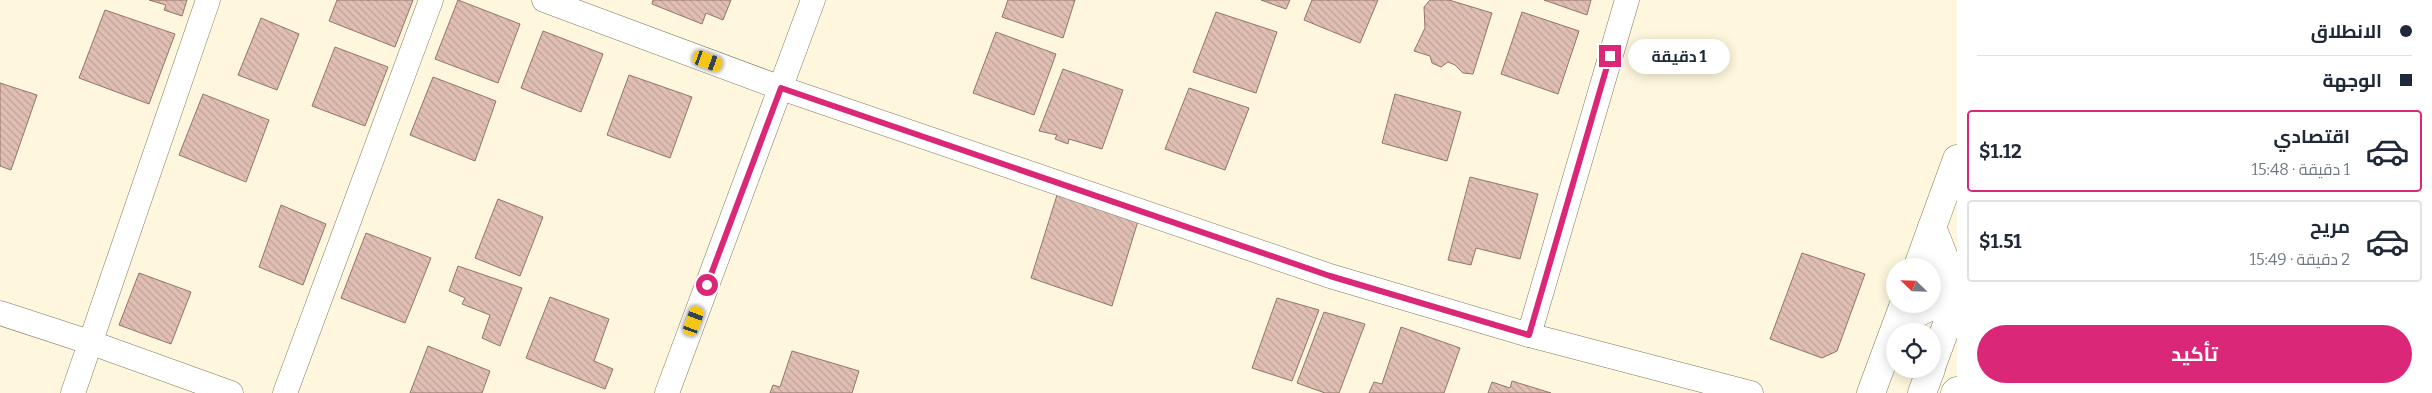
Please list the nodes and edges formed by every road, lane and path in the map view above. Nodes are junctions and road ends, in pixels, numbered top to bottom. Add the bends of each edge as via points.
1 (208, 0) edge
2 (431, 0) edge
3 (544, 0) edge
4 (813, 0) edge
5 (1627, 0) edge
6 (781, 88) junction
7 (1957, 159) edge
8 (1932, 227) junction
9 (1921, 258) edge
10 (1957, 294) edge
11 (1941, 299) edge
12 (0, 313) edge
13 (1901, 313) edge
14 (1529, 335) junction
15 (1941, 339) edge
16 (92, 343) junction
17 (1928, 378) edge
18 (73, 393) edge
19 (231, 393) edge
20 (285, 393) edge
21 (667, 393) edge
22 (1751, 393) edge
23 (1871, 393) edge
24 (1922, 393) edge

1 - 16 street
2 - 20 street
3 - 6 street
4 - 6 street
5 - 14 street
6 - 14 street via 1330,276
6 - 21 street
7 - 8 street
8 - 9 street
8 - 10 street
10 - 11 street
10 - 15 street
12 - 16 street
13 - 23 street
14 - 22 street
16 - 18 street
16 - 19 street
17 - 24 street

